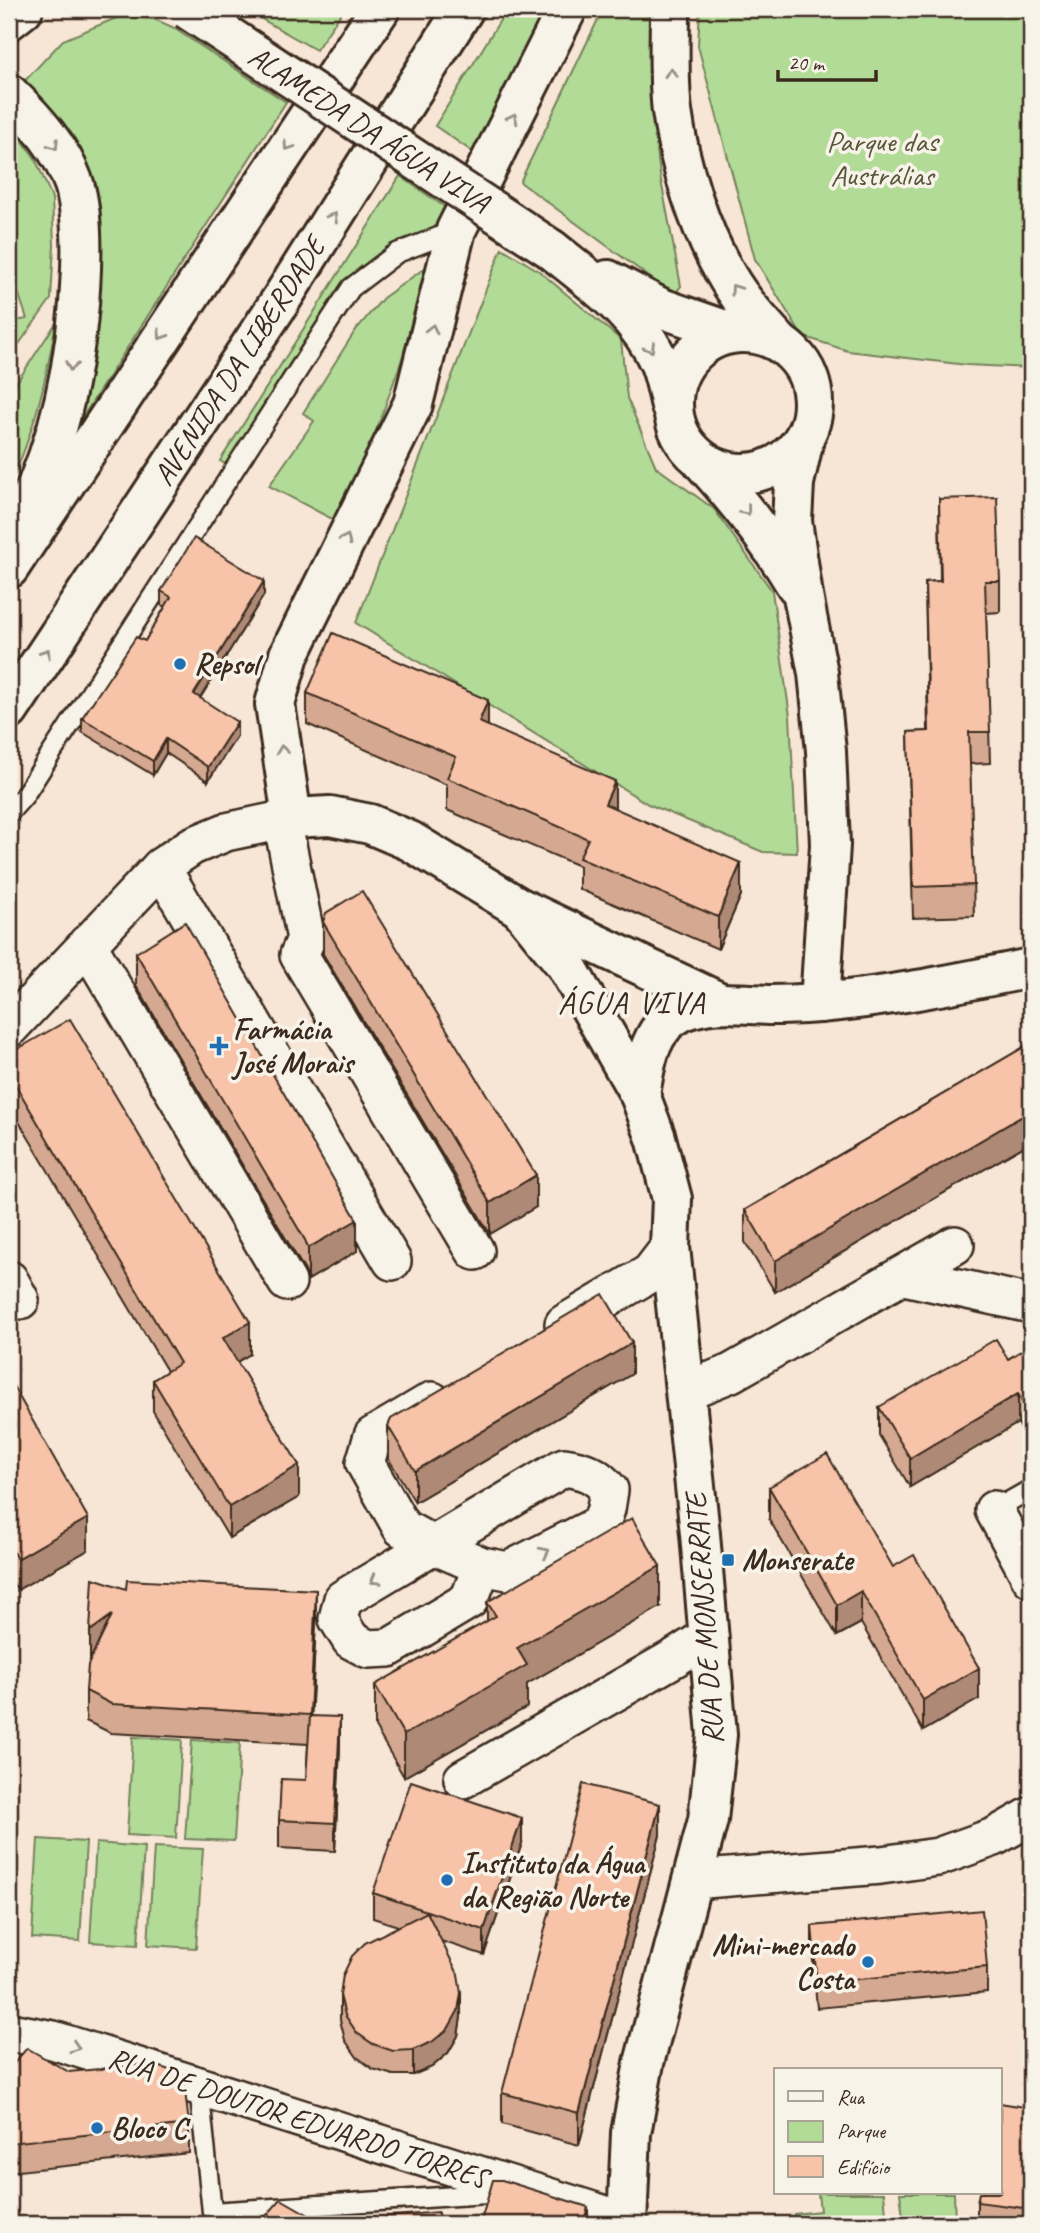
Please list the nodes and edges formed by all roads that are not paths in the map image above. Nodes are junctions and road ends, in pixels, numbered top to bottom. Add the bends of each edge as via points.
1 (23, 9) edge
2 (187, 9) edge
3 (380, 9) edge
4 (464, 9) edge
5 (568, 9) edge
6 (670, 9) edge
7 (9, 20) edge
8 (9, 94) edge
9 (456, 230) junction
10 (551, 249) junction
11 (733, 333) junction
12 (778, 341) junction
13 (673, 413) junction
14 (804, 439) junction
15 (701, 459) junction
16 (9, 545) edge
17 (9, 568) edge
18 (803, 596) junction
19 (9, 710) edge
20 (9, 813) edge
21 (287, 819) junction
22 (161, 867) junction
23 (520, 908) junction
24 (87, 944) junction
25 (1031, 968) edge
26 (719, 1002) junction
27 (820, 1003) junction
28 (9, 1028) edge
29 (640, 1095) junction
30 (954, 1245) dead end
31 (670, 1247) junction
32 (475, 1251) dead end
33 (392, 1261) dead end
34 (904, 1276) junction
35 (287, 1282) dead end
36 (1031, 1304) edge
37 (533, 1342) edge
38 (466, 1382) edge
39 (686, 1391) junction
40 (1031, 1489) edge
41 (994, 1510) joint
42 (433, 1545) junction
43 (482, 1566) junction
44 (1031, 1578) edge
45 (709, 1636) junction
46 (463, 1779) dead end
47 (1031, 1816) edge
48 (692, 1880) junction
49 (9, 2032) edge
50 (200, 2087) junction
51 (527, 2191) junction
52 (627, 2223) edge

1 - 7 main road
2 - 10 main road, ALAMEDA DA ÁGUA VIVA, bridge
3 -> 17 main road
19 -> 4 main road, AVENIDA DA LIBERDADE via 279,303
9 -> 5 main road
12 -> 6 main road via 729,280 695,202 672,110
8 -> 16 main road via 57,148 74,185 82,253 73,358 61,415
9 - 20 lane via 397,253 351,288
21 -> 9 main road via 275,704 285,667 413,404
10 - 11 main road, ALAMEDA DA ÁGUA VIVA via 662,308
10 -> 13 main road, ALAMEDA DA ÁGUA VIVA via 620,305 642,334 660,365
11 - 12 main road
11 - 13 main road via 712,339 680,370 673,391
12 - 14 main road via 806,370 813,389 813,410
13 - 15 main road via 678,431
14 - 15 main road via 789,457 768,469 745,474 722,470
14 - 18 main road via 794,483 792,521
15 -> 18 main road via 760,529
18 - 27 main road via 818,673 830,845
21 - 22 street, RUA DE MONSERRATE via 226,832 192,846
21 - 23 main road, RUA DE MONSERRATE via 330,816 370,824 410,841
21 - 32 street via 306,939 299,954
22 - 24 street, RUA DE MONSERRATE
22 - 33 street
23 - 26 main road, RUA DE MONSERRATE
23 - 29 main road, RUA DE MONSERRATE via 566,965
24 - 28 street, RUA DE MONSERRATE
24 - 35 street
25 - 27 main road, RUA DE MONSERRATE via 908,993
26 - 27 main road, RUA DE MONSERRATE
26 - 29 main road, RUA DE MONSERRATE via 681,1012 663,1026 651,1044
29 - 31 main road, RUA DE MONSERRATE via 672,1199
30 - 34 street
31 - 37 street via 650,1273
31 - 39 main road, RUA DE MONSERRATE
34 - 36 street
34 - 39 street via 732,1373
38 - 42 street via 373,1436 365,1463 402,1528
39 - 45 main road, RUA DE MONSERRATE
40 - 41 lane
41 - 44 street
42 - 43 street
42 -> 43 street via 343,1599 338,1619 351,1640 368,1649 389,1648 469,1600
43 -> 42 street via 508,1571 601,1524 609,1490 586,1471 564,1467
45 - 46 street
45 - 48 main road, RUA DE MONSERRATE via 717,1735 708,1820
47 - 48 street via 994,1837 938,1857 881,1866
48 - 52 main road, RUA DE MONSERRATE via 644,2063 631,2133
49 -> 50 street, RUA DE DOUTOR EDUARDO TORRES via 53,2039
50 - 51 street, RUA DE DOUTOR EDUARDO TORRES
50 - 51 lane via 212,2212
51 - 52 street, RUA DE DOUTOR EDUARDO TORRES

